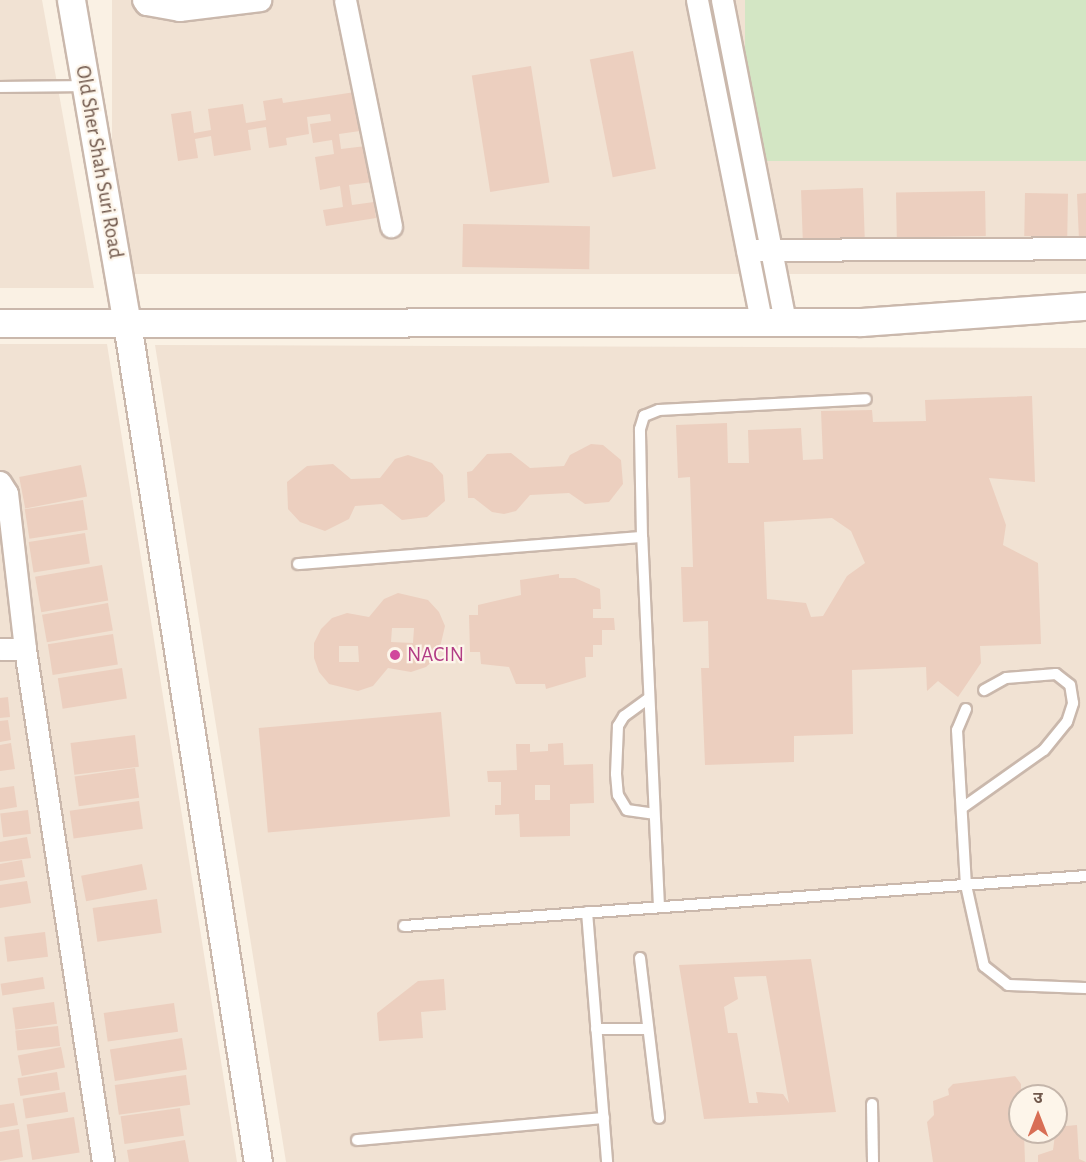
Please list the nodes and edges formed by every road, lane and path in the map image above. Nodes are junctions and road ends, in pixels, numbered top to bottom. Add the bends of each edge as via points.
1 (71, 0) edge
2 (143, 0) edge
3 (260, 0) edge
4 (345, 0) edge
5 (697, 0) edge
6 (722, 0) edge
7 (86, 86) junction
8 (0, 87) edge
9 (390, 226) dead end
10 (1086, 248) edge
11 (747, 250) junction
12 (771, 250) junction
13 (1086, 306) edge
14 (773, 320) junction
15 (0, 323) edge
16 (127, 323) junction
17 (866, 399) dead end
18 (0, 483) edge
19 (642, 537) junction
20 (298, 564) dead end
21 (0, 649) edge
22 (25, 649) junction
23 (984, 690) dead end
24 (649, 698) junction
25 (966, 709) dead end
26 (962, 808) junction
27 (654, 814) junction
28 (1086, 876) edge
29 (966, 885) junction
30 (659, 907) junction
31 (587, 912) junction
32 (404, 926) dead end
33 (640, 958) dead end
34 (1086, 988) edge
35 (596, 1029) junction
36 (648, 1029) junction
37 (872, 1104) dead end
38 (604, 1118) junction
39 (659, 1118) dead end
40 (357, 1140) dead end
41 (103, 1162) edge
42 (258, 1162) edge
43 (607, 1162) edge
44 (873, 1162) edge

1 - 7 street, Old Sher Shah Suri Road
2 - 3 street via 146,4 179,10
4 - 9 street
5 - 11 street
6 - 12 street
7 - 8 lane
7 - 16 street, Old Sher Shah Suri Road
10 - 12 street
11 - 12 street
11 - 14 street
12 - 14 street
13 - 14 street via 861,322
14 - 16 street
15 - 16 street
16 - 42 street, Old Sher Shah Suri Road
17 - 19 lane via 659,410 644,416 640,429
18 - 22 street via 7,492
19 - 20 lane
19 - 24 lane
21 - 22 street
22 - 41 street
23 - 26 lane via 1006,678 1056,674 1070,685 1073,703 1066,722 1044,750
24 - 27 lane
24 - 27 lane via 624,716 618,726 616,774 618,795 627,810
25 - 26 lane via 957,730
26 - 29 lane
27 - 30 lane
28 - 29 lane
29 - 30 lane
29 - 34 lane via 984,966 992,976 1008,985
30 - 31 lane
31 - 32 lane
31 - 35 lane
33 - 36 lane
35 - 36 lane
35 - 38 lane
36 - 39 lane
37 - 44 lane
38 - 40 lane
38 - 43 lane

